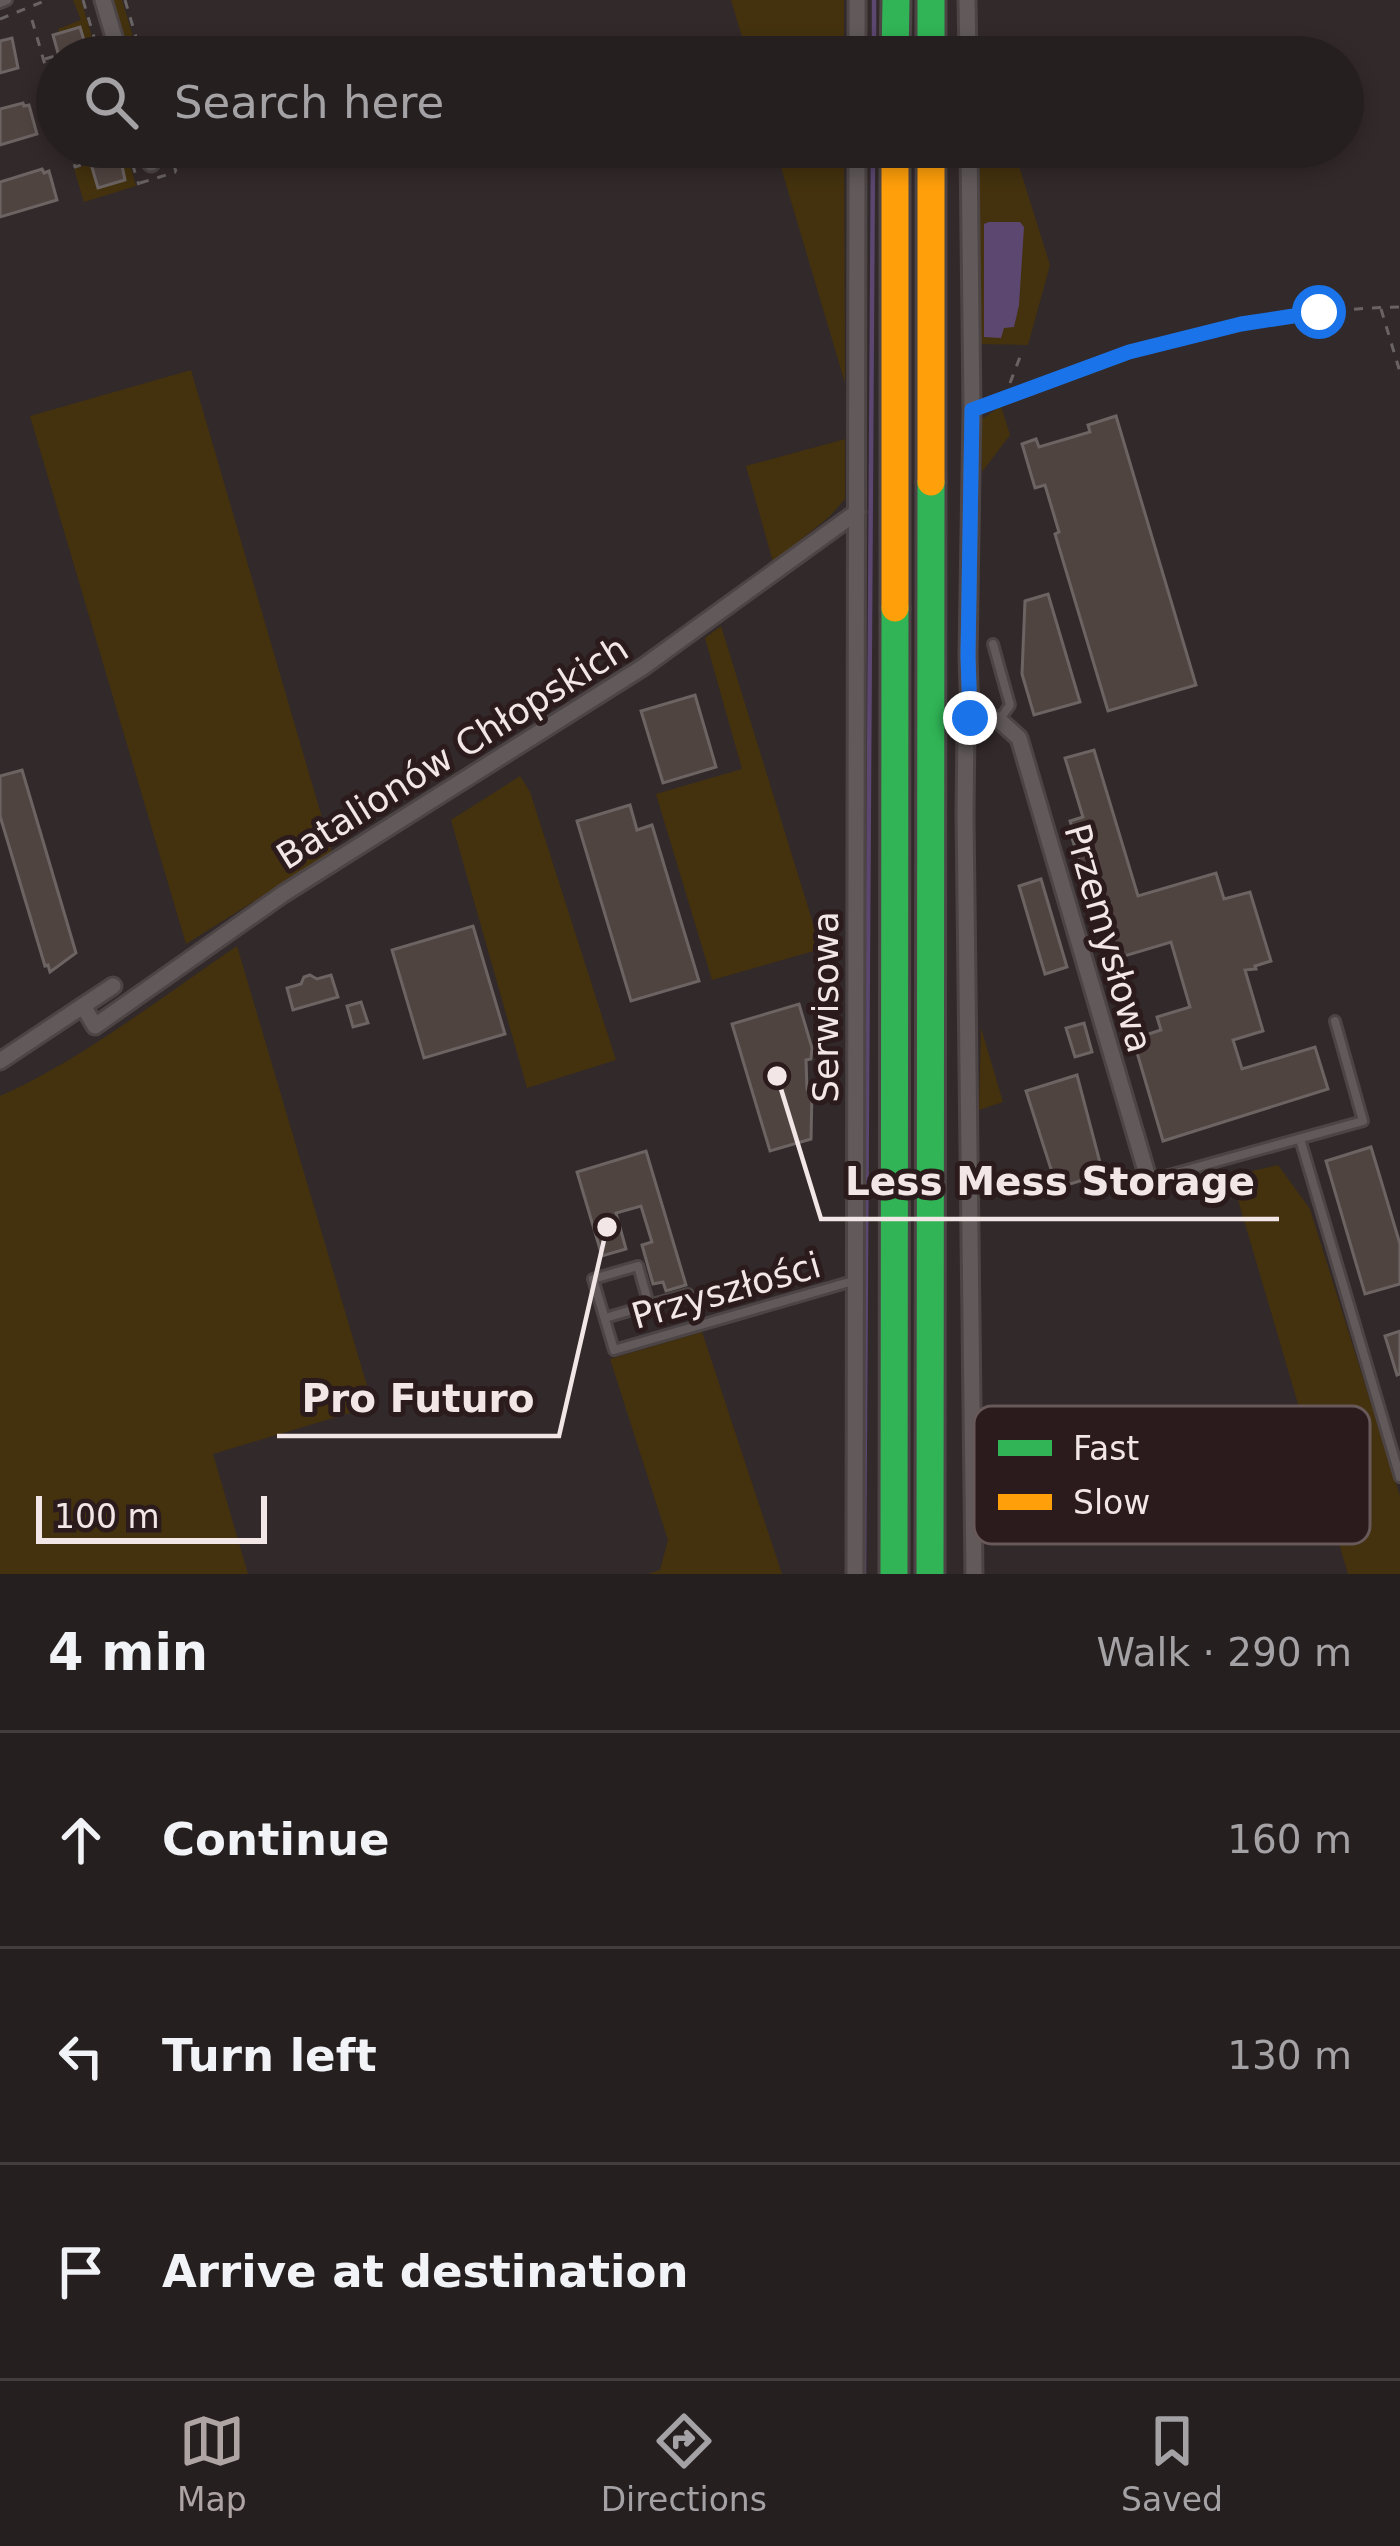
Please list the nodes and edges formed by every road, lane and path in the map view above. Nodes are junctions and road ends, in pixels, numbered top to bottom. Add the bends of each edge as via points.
1 (47, 0) edge
2 (83, 0) edge
3 (103, 0) edge
4 (125, 0) edge
5 (857, 0) edge
6 (896, 0) edge
7 (931, 0) edge
8 (967, 0) edge
9 (0, 19) edge
10 (32, 20) dead end
11 (37, 36) edge
12 (94, 36) edge
13 (114, 36) edge
14 (136, 36) edge
15 (857, 36) edge
16 (896, 36) edge
17 (931, 36) edge
18 (968, 36) edge
19 (133, 168) edge
20 (175, 168) edge
21 (857, 168) edge
22 (895, 168) edge
23 (931, 168) edge
24 (969, 168) edge
25 (1381, 307) junction
26 (1400, 307) edge
27 (1129, 352) joint
28 (1020, 357) dead end
29 (1400, 372) edge
30 (1006, 397) junction
31 (972, 410) junction
32 (857, 512) junction
33 (993, 644) dead end
34 (970, 718) junction
35 (999, 720) junction
36 (112, 986) dead end
37 (82, 1006) junction
38 (1334, 1021) dead end
39 (0, 1061) edge
40 (1300, 1139) junction
41 (1149, 1181) joint
42 (854, 1281) junction
43 (688, 1294) dead end
44 (650, 1305) junction
45 (604, 1318) junction
46 (1400, 1477) edge
47 (854, 1574) edge
48 (894, 1574) edge
49 (930, 1574) edge
50 (974, 1574) edge

1 - 9 path
2 - 12 path
3 - 13 street
4 - 14 path
5 - 15 street
6 - 16 highway
7 - 17 highway
8 - 18 street
10 - 11 path
19 - 20 path via 138,184
21 - 32 street, Serwisowa
22 - 48 highway
23 - 49 highway
24 - 31 street
25 - 26 path
25 - 27 path via 1241,324
25 - 29 path
27 - 30 lane
28 - 30 path
30 - 31 lane
31 - 34 street
32 - 37 street, Batalionów Chłopskich via 643,667 284,894 95,1026
32 - 42 street, Serwisowa
33 - 35 lane via 1010,705
34 - 35 street
34 - 50 street
35 - 41 street, Przemysłowa via 1019,737
36 - 37 street
37 - 39 street
38 - 40 lane via 1363,1120
40 - 41 lane
40 - 46 lane
42 - 45 lane, Przyszłości via 614,1350
42 - 47 street, Serwisowa
43 - 44 lane
44 - 45 lane
44 - 45 lane via 638,1266 593,1279

